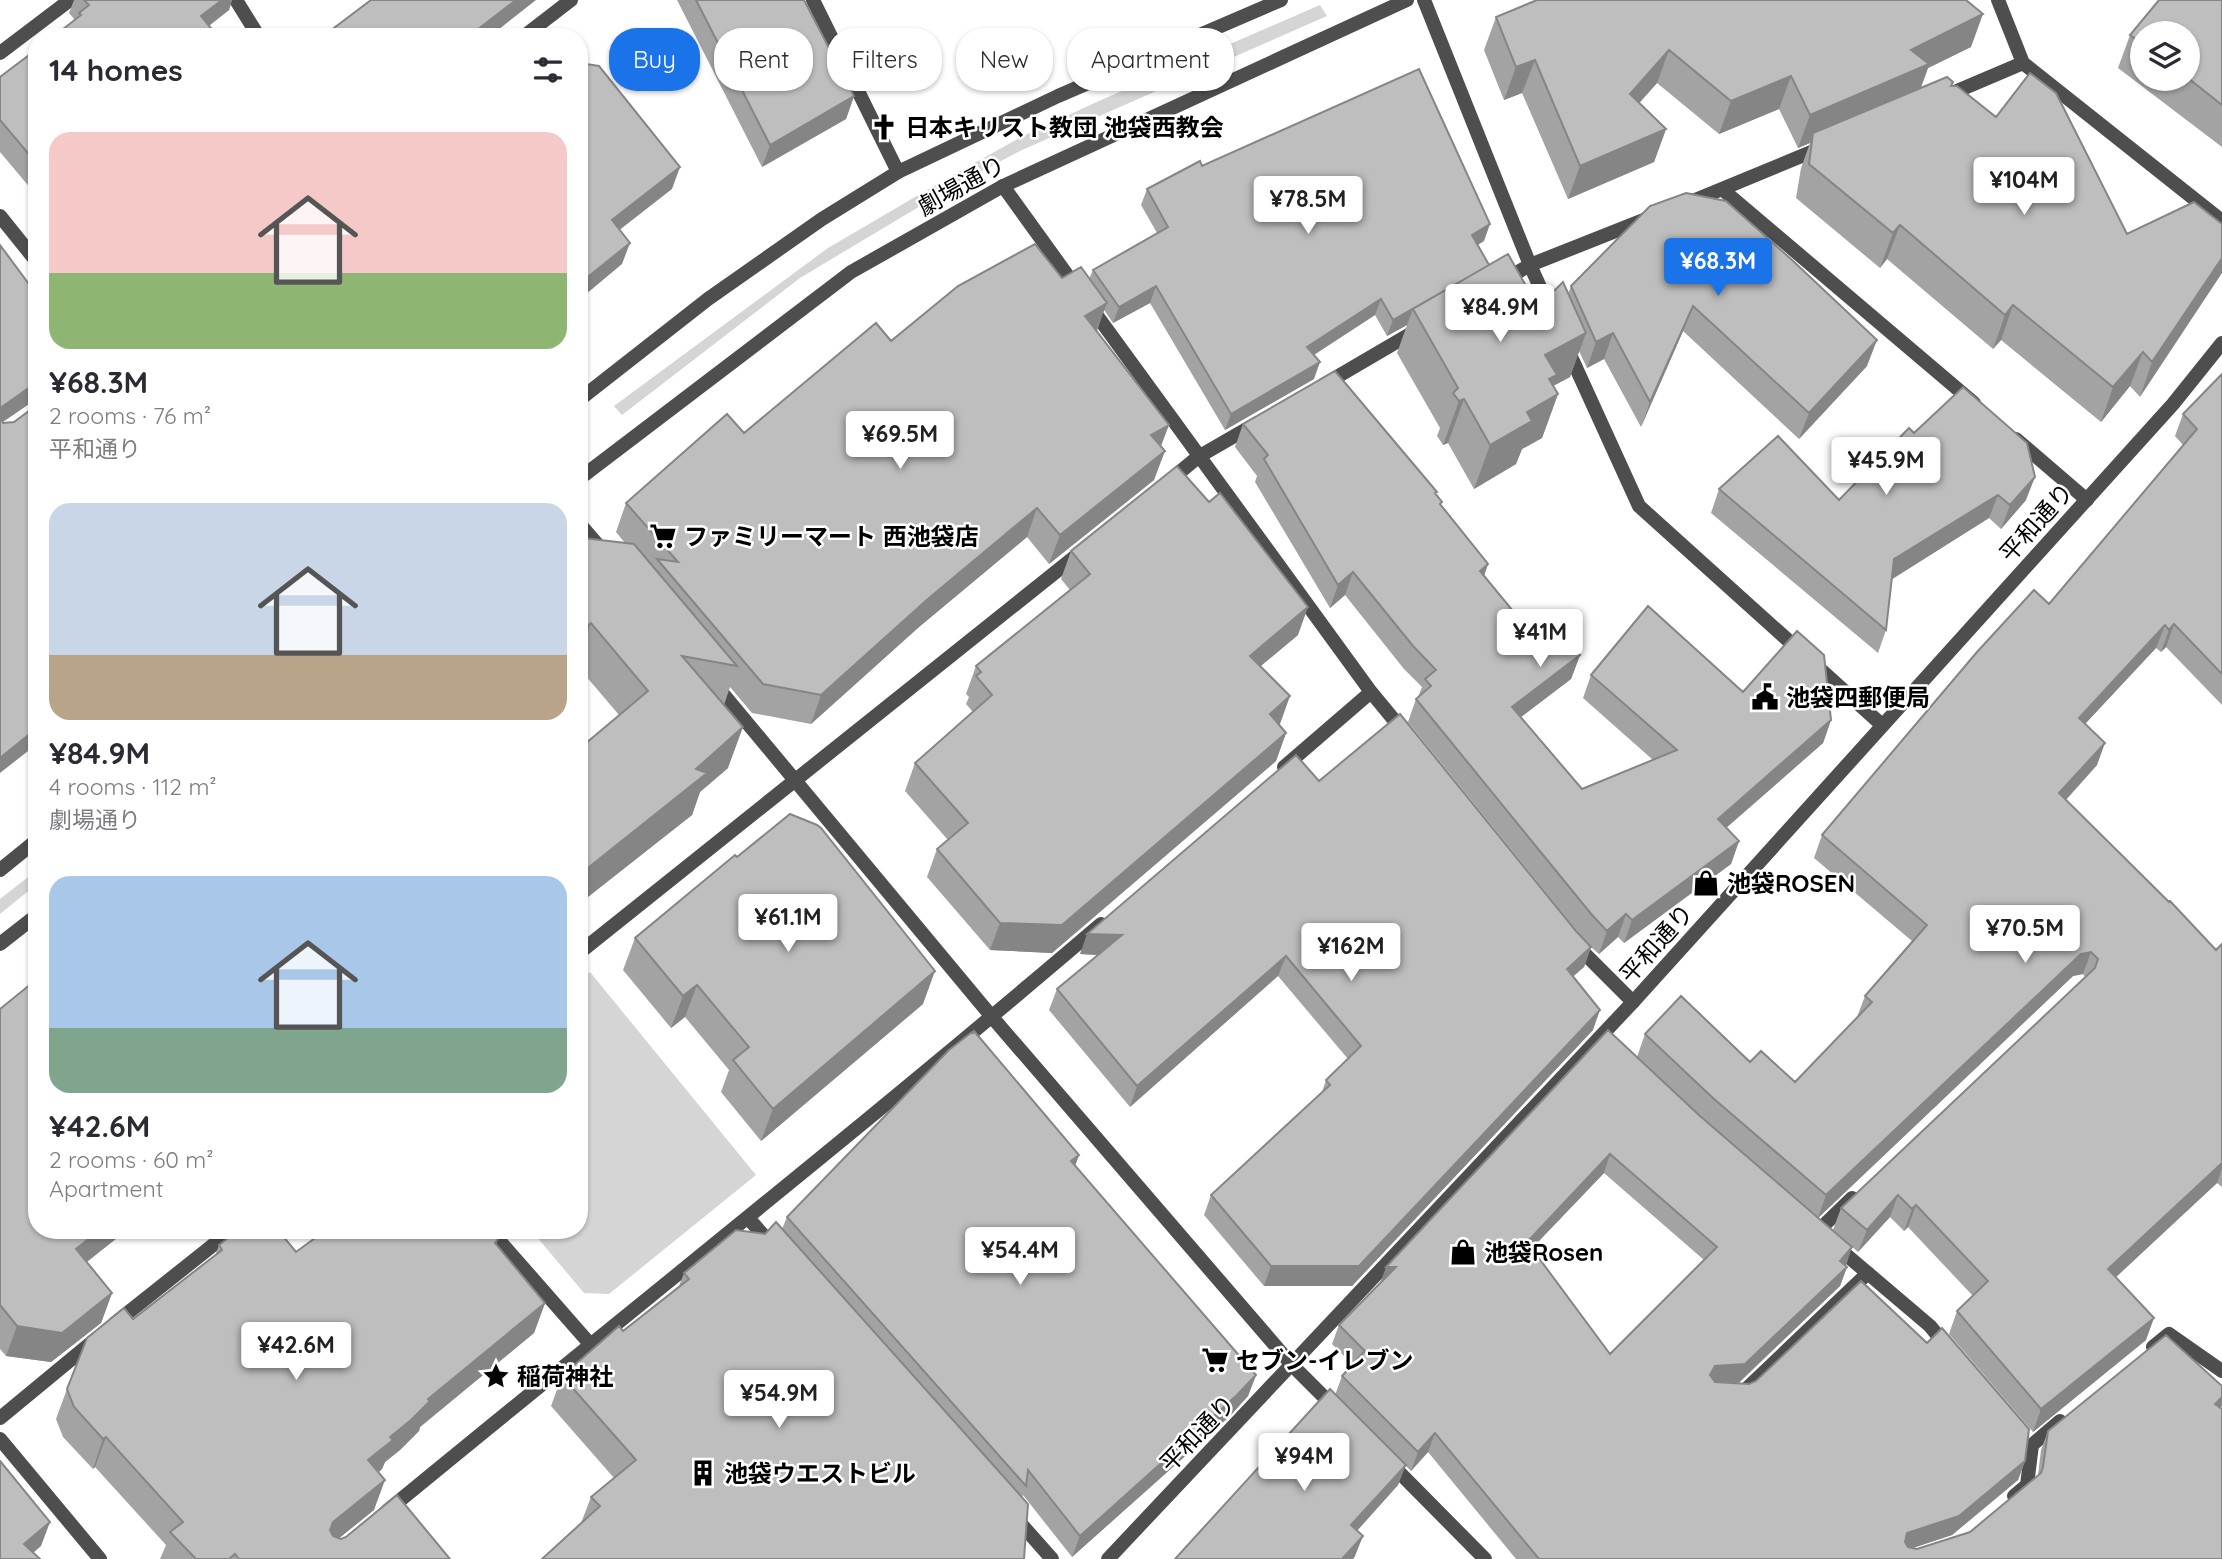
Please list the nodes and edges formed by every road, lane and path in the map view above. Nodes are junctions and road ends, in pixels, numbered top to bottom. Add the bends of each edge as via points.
1 (70, 0) edge
2 (236, 0) edge
3 (571, 0) edge
4 (813, 0) edge
5 (1281, 0) edge
6 (1406, 0) edge
7 (1424, 0) edge
8 (1998, 0) edge
9 (33, 28) edge
10 (253, 28) edge
11 (535, 28) edge
12 (28, 32) edge
13 (0, 53) edge
14 (2023, 63) junction
15 (1935, 100) edge
16 (1836, 142) edge
17 (898, 172) junction
18 (1003, 186) junction
19 (1723, 190) junction
20 (0, 216) edge
21 (2222, 221) edge
22 (28, 251) edge
23 (1530, 265) junction
24 (1494, 286) edge
25 (1435, 320) edge
26 (2222, 343) edge
27 (588, 393) edge
28 (1305, 396) edge
29 (1983, 411) edge
30 (1269, 416) edge
31 (2004, 429) edge
32 (1198, 457) junction
33 (588, 472) edge
34 (1155, 492) edge
35 (2087, 500) junction
36 (588, 534) edge
37 (1090, 545) edge
38 (613, 563) edge
39 (709, 677) edge
40 (1371, 692) junction
41 (1882, 725) junction
42 (1414, 744) edge
43 (1276, 773) edge
44 (797, 780) junction
45 (28, 847) edge
46 (0, 870) edge
47 (1108, 918) edge
48 (28, 922) edge
49 (1568, 935) edge
50 (0, 944) edge
51 (588, 946) edge
52 (1633, 1002) junction
53 (992, 1017) junction
54 (1858, 1193) edge
55 (748, 1218) junction
56 (221, 1239) edge
57 (498, 1239) edge
58 (785, 1259) edge
59 (1868, 1273) junction
60 (590, 1344) junction
61 (1955, 1356) edge
62 (2137, 1359) edge
63 (1292, 1365) junction
64 (2222, 1371) edge
65 (1723, 1393) edge
66 (2074, 1410) edge
67 (0, 1418) edge
68 (1350, 1423) edge
69 (0, 1439) edge
70 (1379, 1452) edge
71 (2007, 1502) edge
72 (1006, 1507) edge
73 (371, 1525) edge
74 (100, 1559) edge
75 (1052, 1559) edge
76 (1108, 1559) edge
77 (1485, 1559) edge

1 - 9 street
2 - 10 street
3 - 11 street
4 - 17 street
5 - 17 street, 劇場通り via 1058,96
6 - 18 street, 劇場通り
7 - 23 street
8 - 14 street
12 - 13 street
14 - 15 street
14 - 21 street
16 - 19 street
17 - 27 street, 劇場通り via 708,299
18 - 32 street
18 - 33 street, 劇場通り via 850,272
19 - 23 street
19 - 29 street
20 - 22 street
23 - 24 street
23 - 41 street via 1639,506
25 - 28 street
26 - 35 street, 平和通り
30 - 32 street
31 - 35 street
32 - 34 street
32 - 40 street
35 - 41 street, 平和通り
36 - 38 street
37 - 44 street
39 - 44 street
40 - 42 street
40 - 43 street
41 - 52 street, 平和通り
44 - 51 street
44 - 53 street
45 - 46 street
47 - 53 street
48 - 50 street
49 - 52 street
52 - 63 street, 平和通り via 1606,1041
53 - 55 street
53 - 63 street
54 - 59 street via 1813,1226
55 - 58 street
55 - 60 street
56 - 67 street
57 - 60 street
59 - 61 street via 1930,1326
59 - 65 street via 1742,1393
60 - 73 street
62 - 64 street via 2169,1334
63 - 68 street
63 - 76 street, 平和通り
66 - 71 street via 2027,1440 2027,1485
69 - 74 street
70 - 77 street
72 - 75 street

